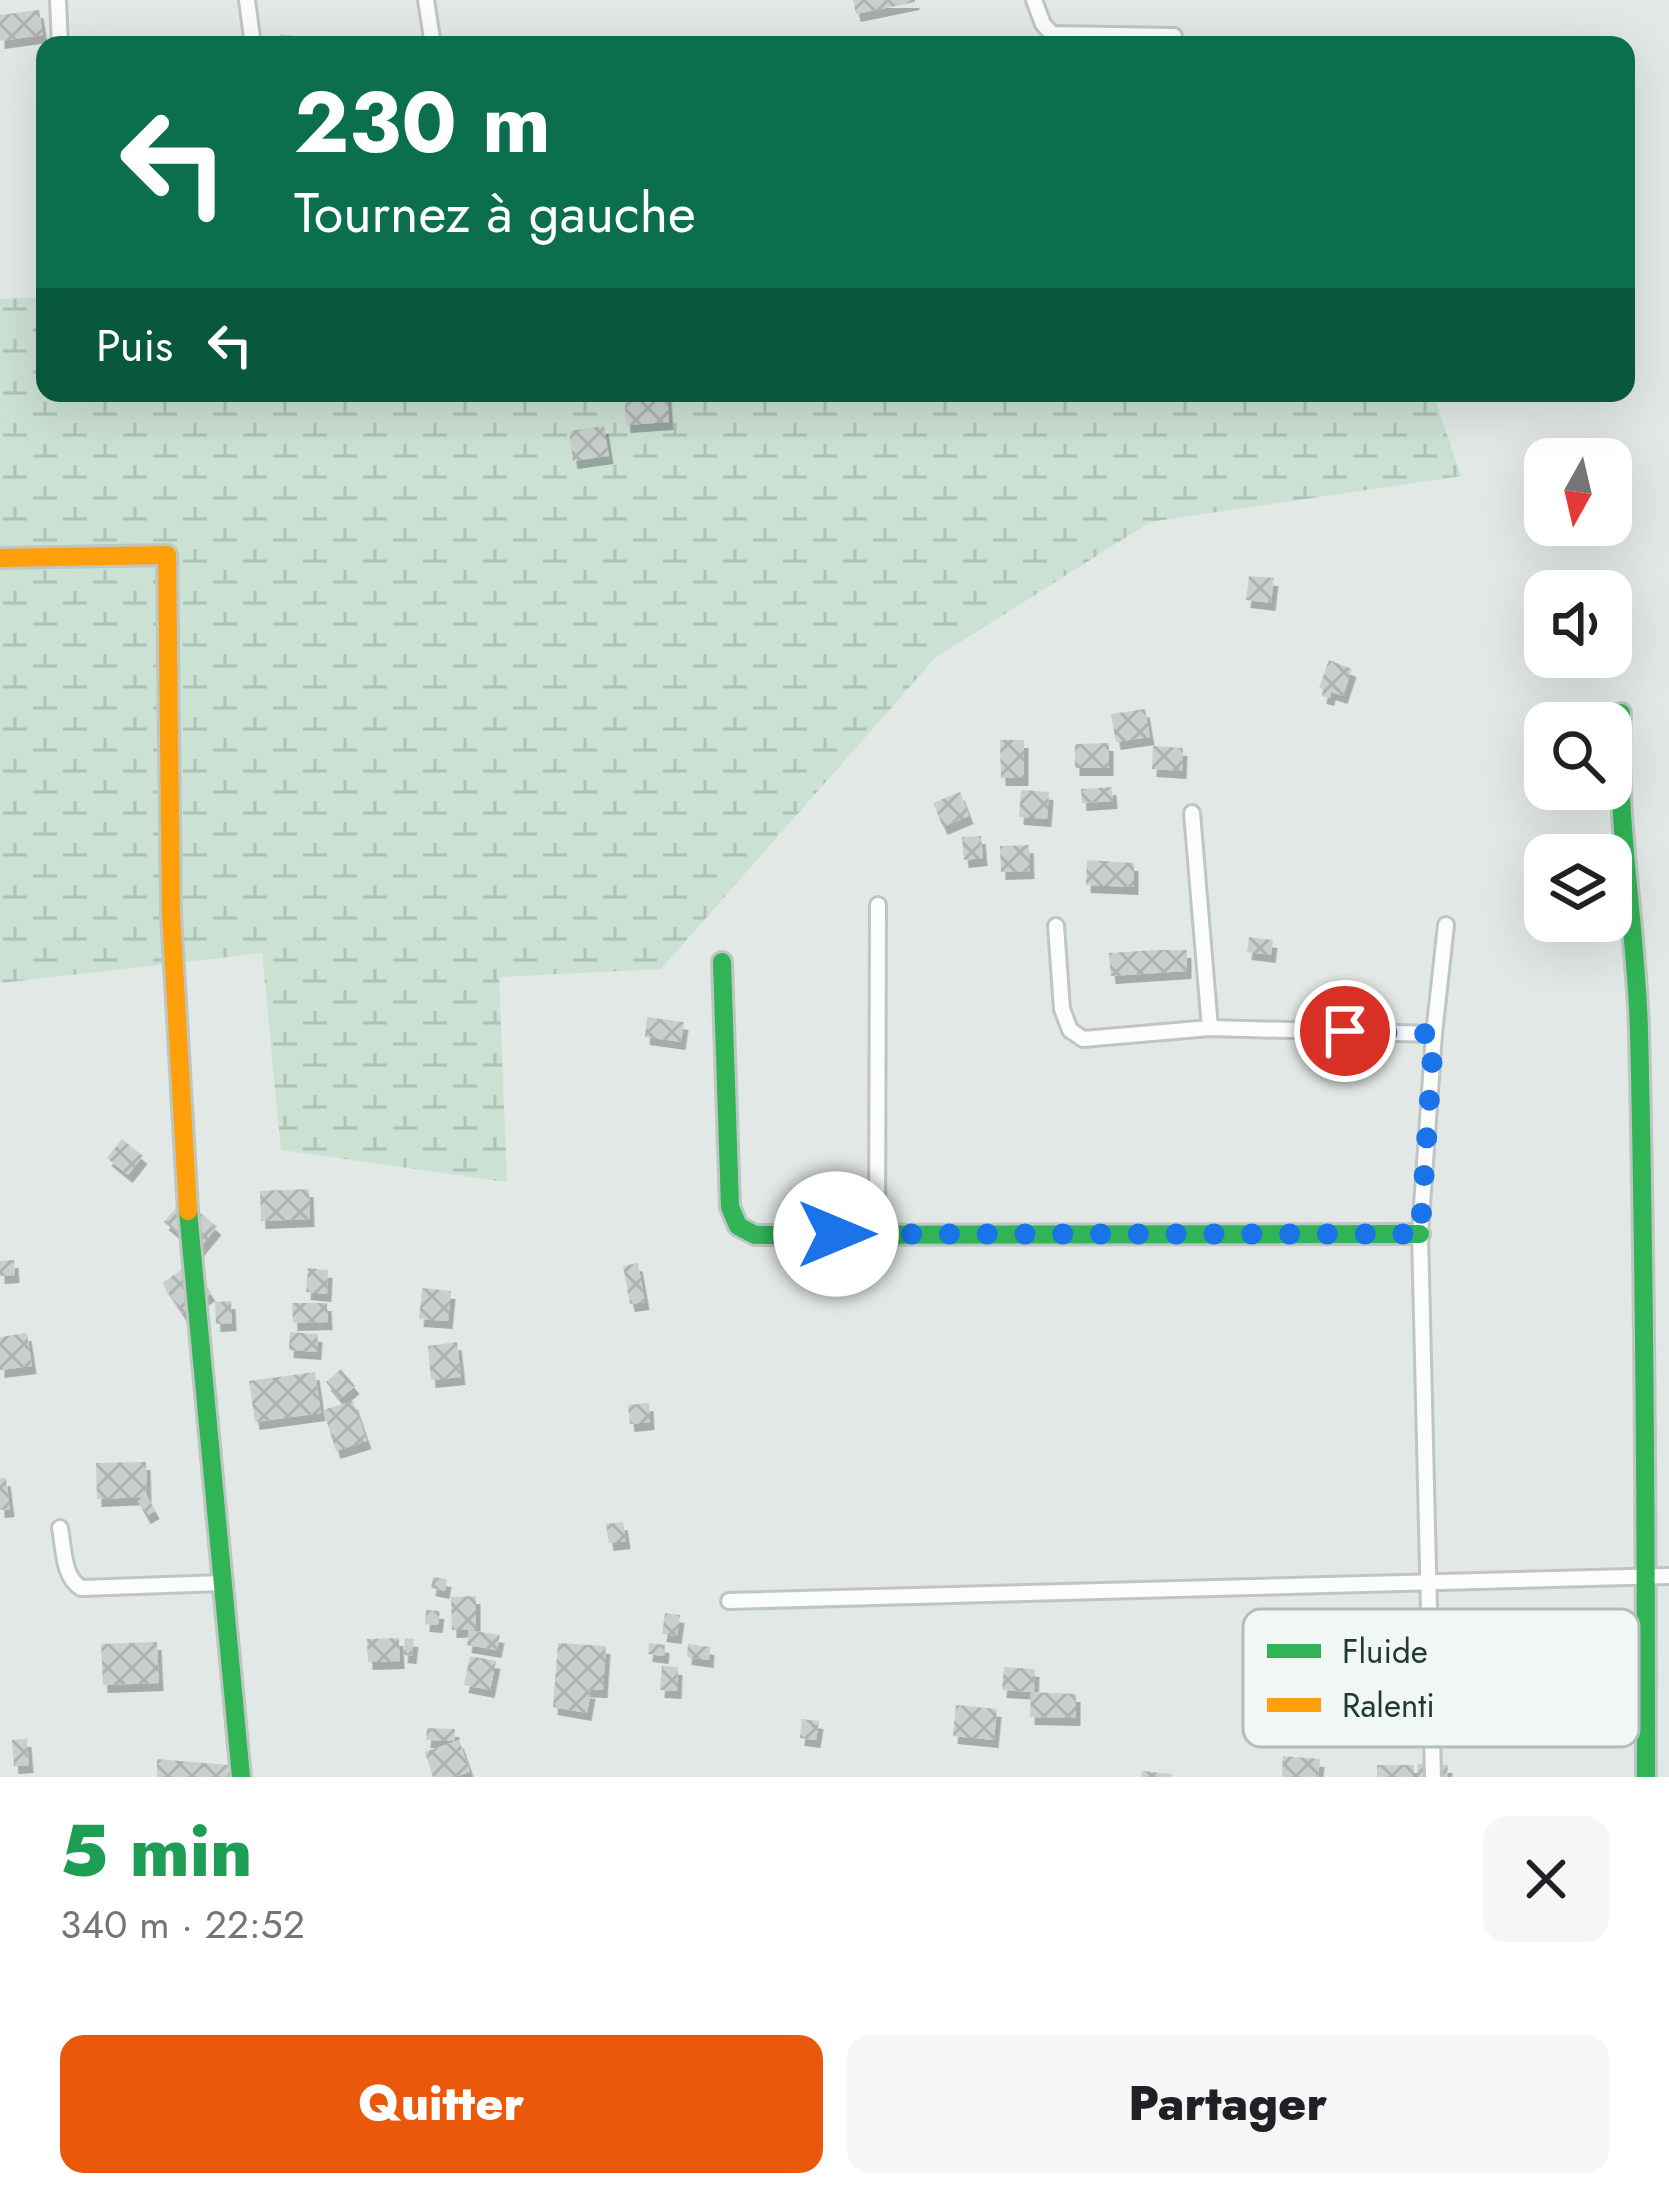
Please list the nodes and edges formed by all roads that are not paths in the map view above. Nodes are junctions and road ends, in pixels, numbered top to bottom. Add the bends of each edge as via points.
1 (58, 0) edge
2 (247, 0) edge
3 (426, 0) edge
4 (1034, 0) edge
5 (60, 36) edge
6 (252, 36) edge
7 (432, 36) edge
8 (1174, 36) dead end
9 (0, 558) edge
10 (1622, 810) edge
11 (1192, 813) dead end
12 (878, 905) dead end
13 (1446, 925) dead end
14 (1056, 926) dead end
15 (722, 962) dead end
16 (1210, 1028) junction
17 (1434, 1034) junction
18 (877, 1234) junction
19 (1420, 1234) junction
20 (60, 1528) dead end
21 (1669, 1576) edge
22 (1646, 1577) junction
23 (1428, 1582) junction
24 (222, 1583) junction
25 (729, 1601) dead end
26 (1429, 1609) edge
27 (1432, 1747) edge
28 (241, 1777) edge
29 (1433, 1777) edge
30 (1646, 1777) edge

1 - 5 street
2 - 6 street
3 - 7 street
4 - 8 street via 1052,34
9 - 24 street via 167,555 171,913
10 - 22 street via 1639,1011
11 - 16 street
12 - 18 street
13 - 17 street
14 - 16 street via 1062,1010 1083,1039
15 - 18 street via 730,1208 738,1226 755,1235
16 - 17 street
17 - 19 street
18 - 19 street
19 - 23 street
20 - 24 street via 75,1586
21 - 22 street
22 - 23 street
22 - 30 street
23 - 25 street
23 - 26 street
24 - 28 street
27 - 29 street

